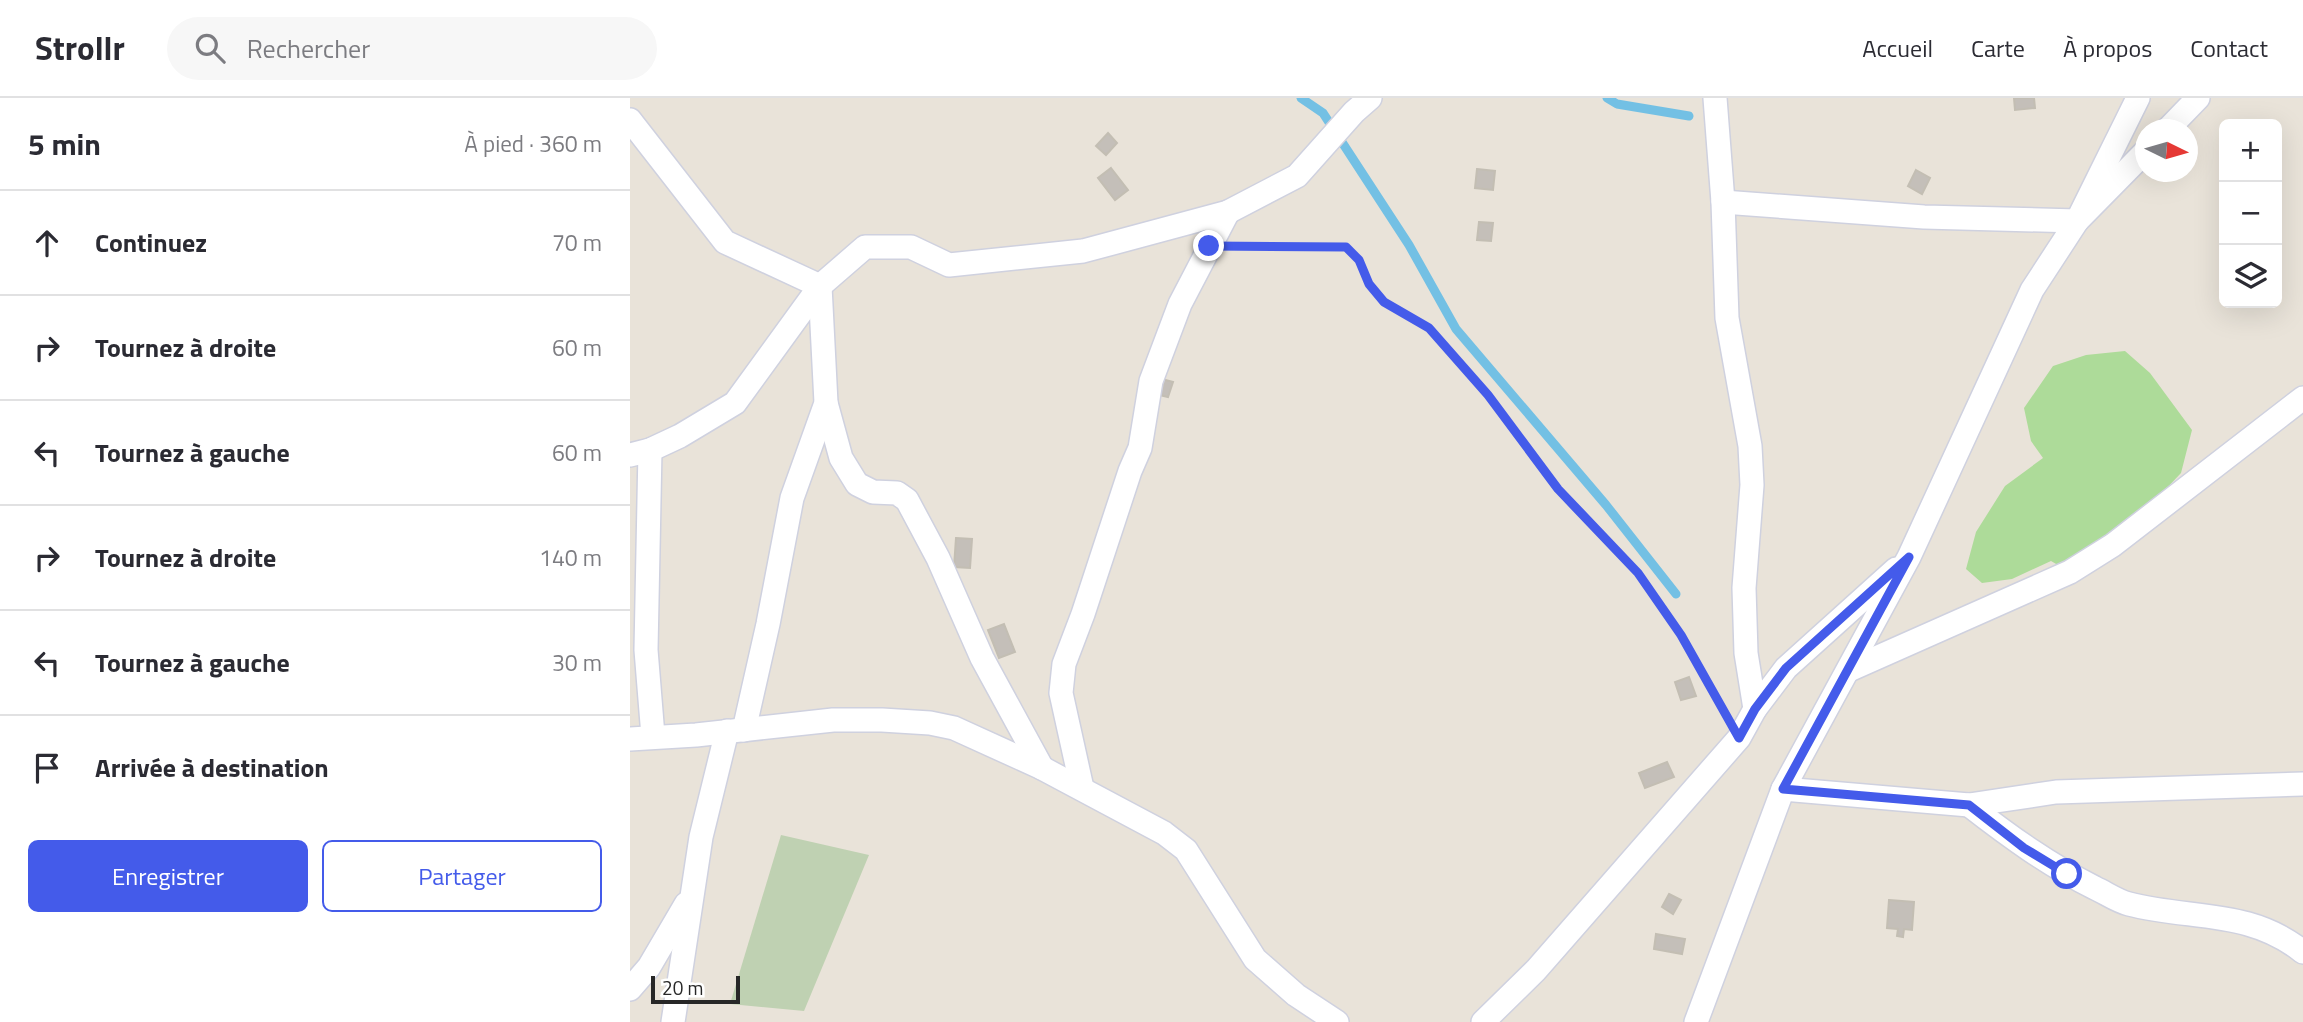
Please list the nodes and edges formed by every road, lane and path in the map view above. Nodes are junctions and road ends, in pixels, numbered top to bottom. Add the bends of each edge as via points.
1 (1370, 98) edge
2 (1716, 98) edge
3 (2138, 98) edge
4 (2198, 98) edge
5 (2178, 119) edge
6 (630, 120) edge
7 (2135, 162) edge
8 (1723, 202) junction
9 (1228, 212) junction
10 (2077, 221) junction
11 (1209, 246) junction
12 (820, 286) junction
13 (2303, 398) edge
14 (827, 403) junction
15 (640, 453) edge
16 (1909, 557) junction
17 (1849, 670) junction
18 (1755, 709) junction
19 (735, 731) junction
20 (641, 738) edge
21 (1739, 738) junction
22 (1042, 768) junction
23 (2303, 784) edge
24 (1082, 788) junction
25 (1783, 789) junction
26 (1969, 805) junction
27 (693, 892) junction
28 (2303, 952) edge
29 (630, 989) edge
30 (673, 1022) edge
31 (1337, 1022) edge
32 (1483, 1022) edge
33 (1696, 1022) edge

1 - 9 street via 1297,176
2 - 8 street
3 - 10 street
4 - 5 street
6 - 12 street via 725,242
7 - 10 street
8 - 10 street via 1924,217
8 - 18 street via 1727,318 1750,446 1752,485 1744,588 1746,653
9 - 11 street
9 - 12 street via 1083,251 948,265 911,247 865,247
10 - 16 street via 2032,290
11 - 21 path via 1346,247 1384,302 1429,328 1488,395 1558,489 1638,573 1681,635
11 - 24 street via 1151,381 1140,448 1064,664 1061,693
12 - 14 street
12 - 15 street via 735,402 680,436
13 - 17 street via 2113,545 2070,572
14 - 19 street via 792,498 768,624
14 - 22 street via 841,458 857,484 873,492 897,493 907,500 982,659
15 - 20 street via 646,650
16 - 17 street
16 - 18 street via 1786,668
17 - 25 street
18 - 21 street
19 - 20 street
19 - 22 street via 833,720 930,723 954,728
19 - 27 street via 701,837
21 - 32 street via 1536,970
22 - 24 street
23 - 26 street via 2056,792
24 - 31 street via 1186,850 1255,959 1296,995
25 - 26 street
25 - 33 street
26 - 28 street via 2024,848 2127,904 2260,926
27 - 29 street via 649,967
27 - 30 street

